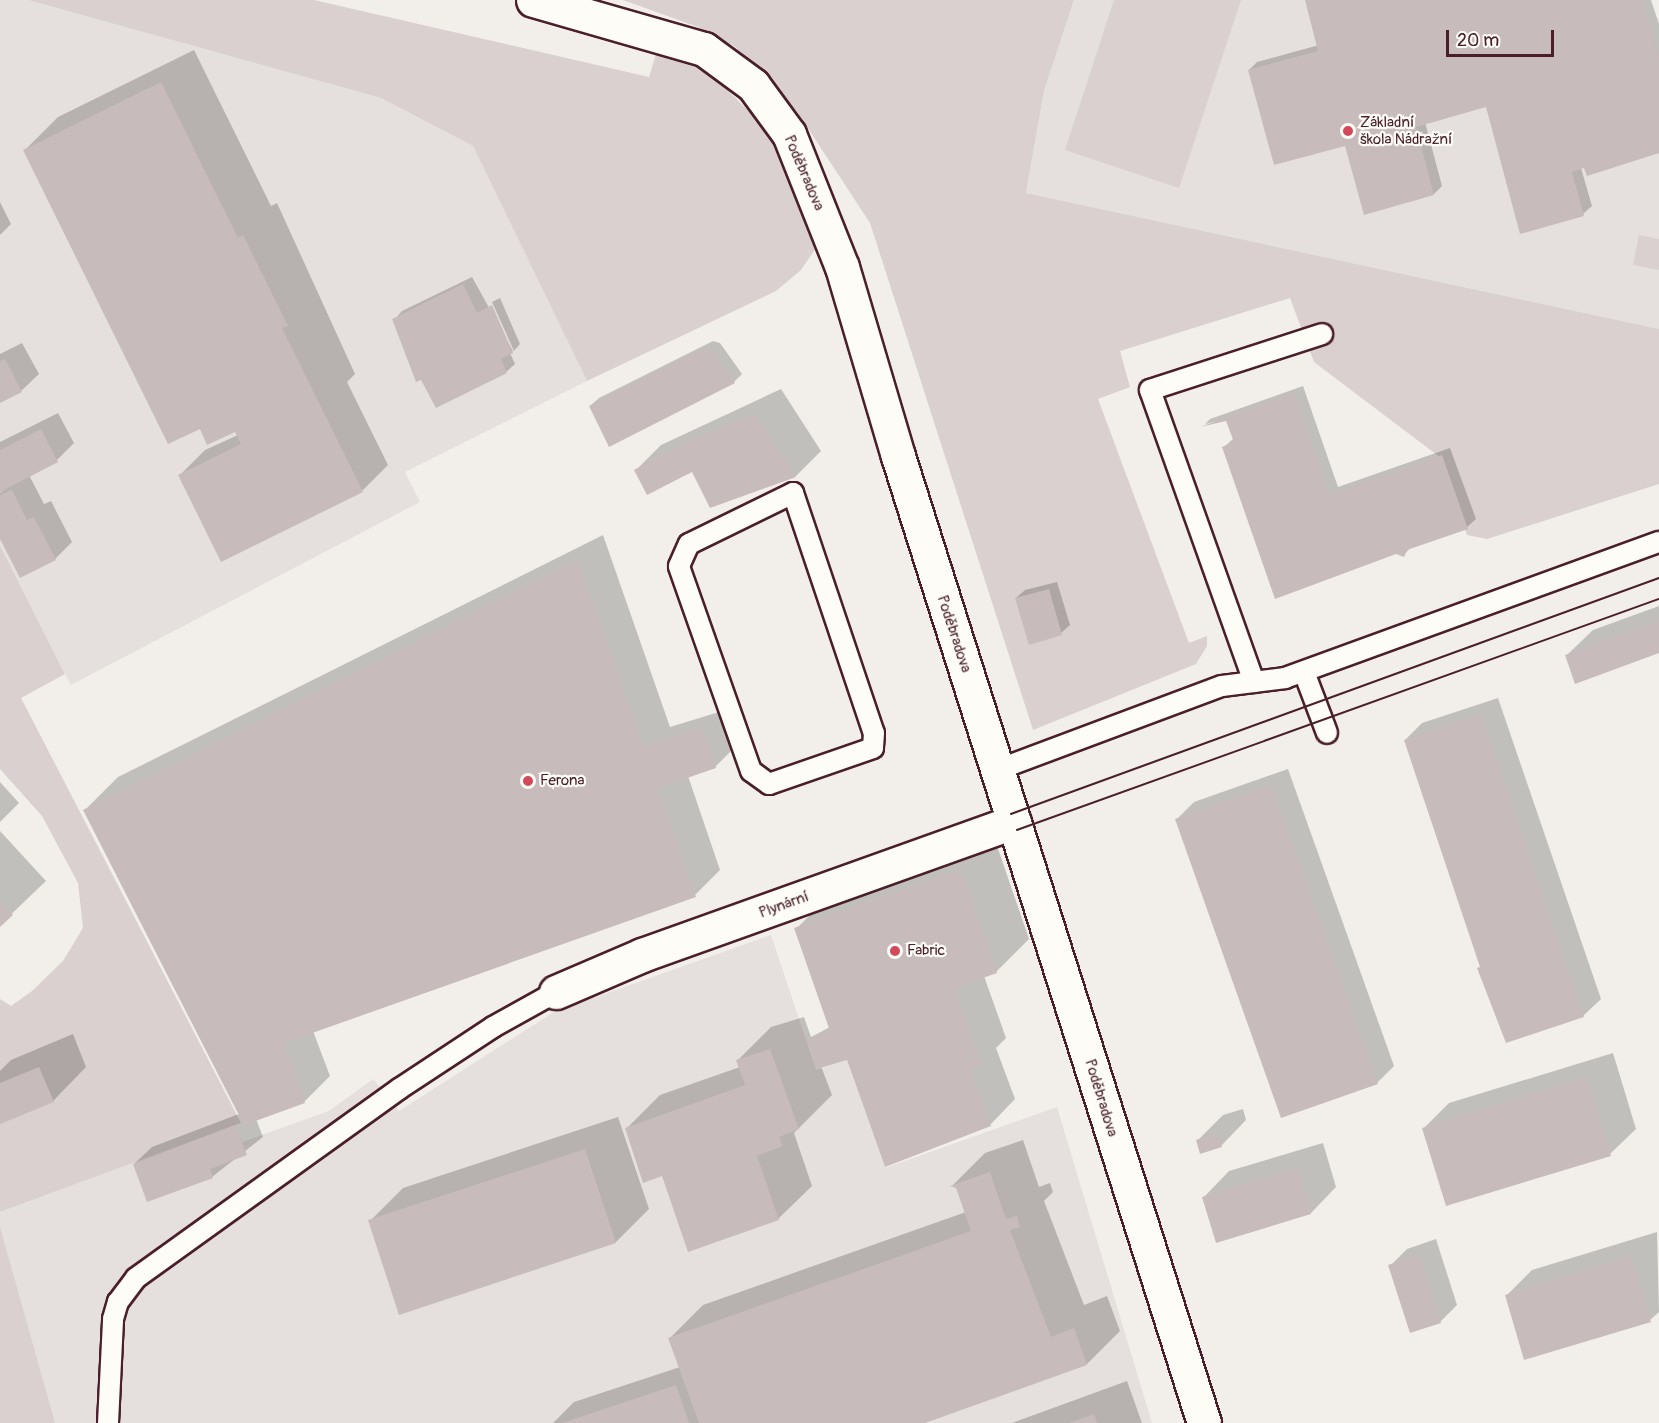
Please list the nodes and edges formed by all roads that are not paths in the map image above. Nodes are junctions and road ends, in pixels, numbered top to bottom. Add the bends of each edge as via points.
1 (533, 0) edge
2 (1322, 334) dead end
3 (1659, 542) edge
4 (1304, 672) junction
5 (1254, 682) junction
6 (1327, 733) dead end
7 (997, 770) junction
8 (769, 784) joint
9 (1014, 822) junction
10 (556, 992) joint
11 (108, 1423) edge
12 (1204, 1423) edge

1 - 7 street, Poděbradova via 704,49 753,85 789,134 842,267
2 - 5 lane via 1150,390
3 - 4 lane
4 - 5 lane
4 - 6 lane
5 - 7 lane via 1222,686
7 - 9 street, Poděbradova
8 - 8 lane via 873,748 874,733 793,493 689,544 680,566 751,771
9 - 10 street, Plynární via 642,955
9 - 12 street, Poděbradova
10 - 11 lane via 493,1027 399,1089 136,1278 118,1302 113,1319

